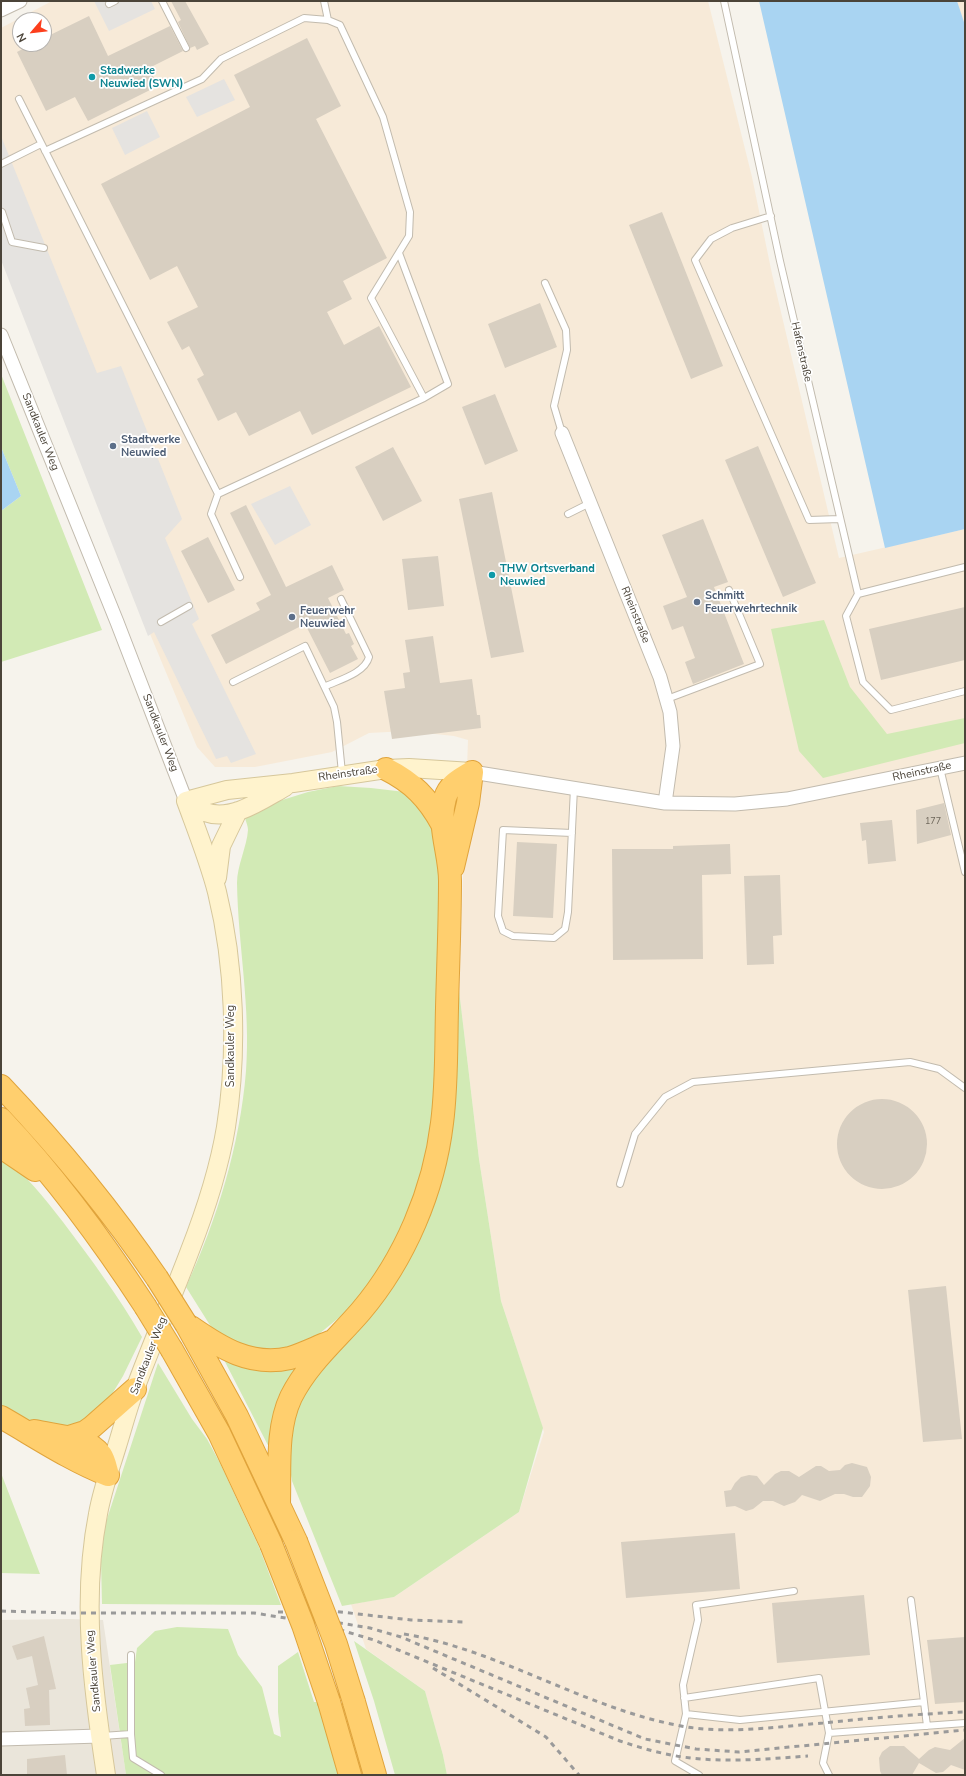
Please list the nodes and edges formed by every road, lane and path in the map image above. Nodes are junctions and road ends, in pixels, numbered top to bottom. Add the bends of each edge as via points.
1 (20, 1) edge
2 (162, 1) edge
3 (324, 1) edge
4 (724, 1) edge
5 (1, 10) edge
6 (328, 20) junction
7 (186, 48) dead end
8 (19, 100) dead end
9 (41, 144) junction
10 (45, 151) junction
11 (1, 164) edge
12 (1, 213) edge
13 (771, 216) junction
14 (44, 248) dead end
15 (399, 253) junction
16 (545, 283) dead end
17 (1, 335) edge
18 (424, 398) junction
19 (562, 433) joint
20 (218, 494) junction
21 (590, 504) junction
22 (568, 514) dead end
23 (840, 519) junction
24 (965, 567) edge
25 (240, 577) dead end
26 (730, 590) dead end
27 (858, 594) junction
28 (341, 599) dead end
29 (189, 606) dead end
30 (161, 622) dead end
31 (233, 682) dead end
32 (326, 686) junction
33 (965, 691) edge
34 (667, 699) junction
35 (965, 763) edge
36 (940, 768) junction
37 (386, 769) junction
38 (472, 772) junction
39 (342, 775) junction
40 (293, 783) junction
41 (574, 788) junction
42 (186, 801) junction
43 (665, 804) junction
44 (238, 811) junction
45 (442, 824) junction
46 (572, 834) junction
47 (965, 872) edge
48 (450, 878) junction
49 (217, 892) junction
50 (1, 1086) edge
51 (965, 1088) edge
52 (1, 1118) edge
53 (1, 1147) edge
54 (620, 1184) dead end
55 (62, 1189) junction
56 (186, 1324) junction
57 (330, 1342) junction
58 (135, 1390) junction
59 (1, 1417) edge
60 (24, 1429) junction
61 (66, 1438) junction
62 (108, 1475) junction
63 (279, 1503) junction
64 (794, 1591) dead end
65 (911, 1600) dead end
66 (131, 1654) dead end
67 (684, 1698) junction
68 (924, 1702) junction
69 (825, 1712) junction
70 (686, 1714) junction
71 (965, 1723) edge
72 (927, 1726) junction
73 (829, 1733) junction
74 (131, 1734) junction
75 (100, 1736) junction
76 (1, 1739) edge
77 (106, 1775) edge
78 (161, 1775) edge
79 (350, 1775) edge
80 (375, 1775) edge
81 (699, 1775) edge
82 (829, 1775) edge

1 - 5 street
2 - 7 lane
3 - 6 lane
4 - 13 lane, Hafenstraße
6 - 10 lane via 304,18 221,59 202,79
6 - 15 lane via 340,25 383,117 410,212 409,236
8 - 9 lane
9 - 10 lane
9 - 11 lane
10 - 20 lane
12 - 14 lane via 12,242
13 - 23 lane, Hafenstraße
13 - 23 lane via 732,228 711,239 695,260 809,520
15 - 18 lane via 372,298
15 - 18 lane via 448,384
16 - 19 lane via 566,330 567,350 554,406
17 - 42 street, Sandkauler Weg
18 - 20 lane
19 - 21 street, Rheinstraße
20 - 25 lane via 211,514
21 - 22 lane
21 - 34 street, Rheinstraße
23 - 27 lane, Hafenstraße
24 - 27 lane
26 - 34 lane via 760,664
27 - 33 lane via 846,616 863,682 891,710
28 - 32 lane via 369,657 359,670
29 - 30 lane
31 - 32 lane via 305,646
32 - 39 lane via 337,722
34 - 43 street, Rheinstraße via 673,746
35 - 36 street, Rheinstraße
36 - 43 street, Rheinstraße via 787,799 735,804
36 - 47 lane
37 - 38 street, Rheinstraße
37 - 39 street, Rheinstraße
37 - 45 highway via 404,778 420,791 433,806
38 - 41 street, Rheinstraße
38 - 45 highway via 449,789 443,805
38 - 48 highway via 468,803
39 - 40 street, Rheinstraße
40 - 42 street, Rheinstraße via 227,790
40 - 44 street, Rheinstraße
41 - 43 street, Rheinstraße
41 - 46 lane
42 - 44 street, Rheinstraße via 206,812 221,814
42 - 49 street, Sandkauler Weg
44 - 49 street via 221,846 217,868
45 - 48 highway
46 - 46 lane via 568,912 564,929 554,938 513,936 503,931 498,916 503,830
48 - 57 highway via 444,1101 442,1125 429,1180 406,1241 380,1287 360,1312
49 - 58 street, Sandkauler Weg via 227,947 231,990 231,1086 226,1129 204,1211
50 - 56 highway, bridge via 93,1189 157,1278
51 - 54 lane via 939,1069 910,1062 693,1082 665,1097 635,1134
52 - 55 highway
53 - 55 highway
55 - 79 highway, bridge via 145,1306 219,1433 271,1544 303,1625
56 - 57 highway via 227,1351 258,1360 274,1361 291,1357
56 - 63 highway via 237,1416
57 - 63 highway via 291,1397 286,1412 280,1445
58 - 61 highway via 85,1432
58 - 62 street, Sandkauler Weg
59 - 60 highway
60 - 61 highway
60 - 62 highway via 49,1447
61 - 62 highway via 88,1445 100,1453
62 - 75 street, Sandkauler Weg via 95,1532 90,1597
63 - 80 highway, bridge via 336,1644
64 - 67 lane via 696,1605 698,1620 683,1685
65 - 68 lane
66 - 74 lane
67 - 69 lane via 819,1678
67 - 70 lane
68 - 69 lane
68 - 72 lane
69 - 70 lane via 740,1720
69 - 73 lane
70 - 81 lane via 674,1761
71 - 72 lane
72 - 73 lane
73 - 82 lane via 823,1763
74 - 75 lane
74 - 78 lane via 133,1758
75 - 76 street
75 - 77 street, Sandkauler Weg

